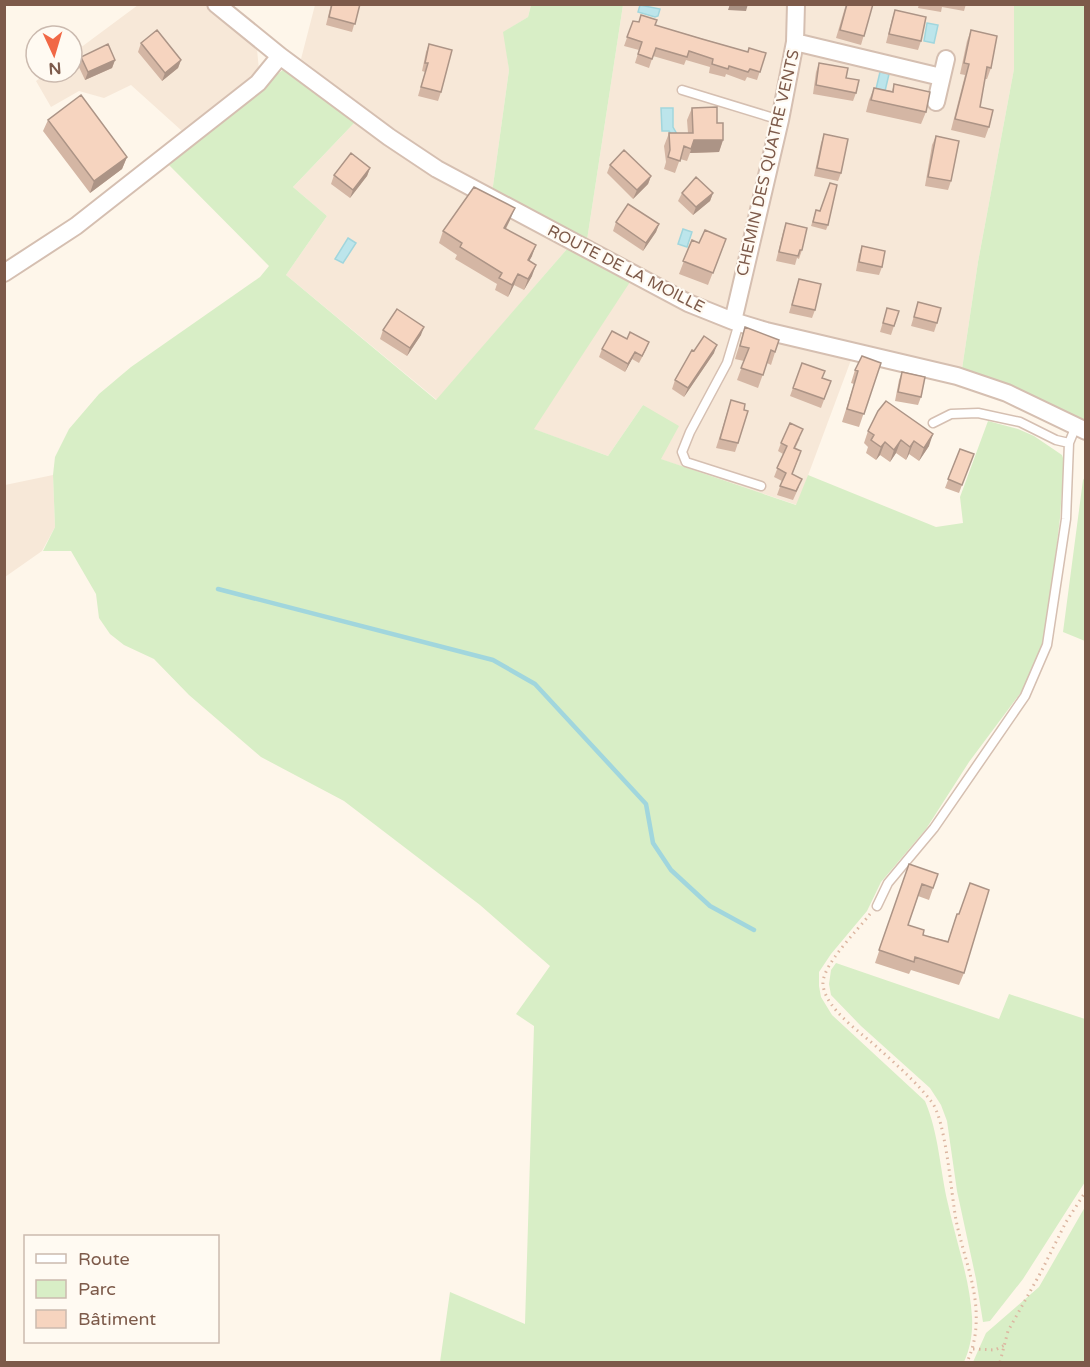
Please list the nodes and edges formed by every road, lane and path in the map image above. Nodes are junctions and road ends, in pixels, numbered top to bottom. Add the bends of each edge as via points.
1 (216, 4) edge
2 (796, 4) edge
3 (795, 42) junction
4 (280, 56) junction
5 (946, 59) dead end
6 (941, 77) junction
7 (682, 90) dead end
8 (936, 102) dead end
9 (780, 120) junction
10 (4, 273) edge
11 (736, 322) junction
12 (933, 423) dead end
13 (1081, 428) edge
14 (1070, 443) junction
15 (761, 486) dead end
16 (877, 906) joint
17 (1086, 1191) edge
18 (1005, 1345) junction
19 (974, 1349) junction
20 (967, 1362) edge
21 (1000, 1362) edge

1 - 4 street, ROUTE DE LA MOILLE
2 - 3 street, CHEMIN DES QUATRE VENTS
3 - 6 street
3 - 9 street, CHEMIN DES QUATRE VENTS
4 - 10 street via 258,83 86,219
4 - 11 street, ROUTE DE LA MOILLE via 437,169 688,303
5 - 6 street
6 - 8 street
7 - 9 lane
9 - 11 street, CHEMIN DES QUATRE VENTS
11 - 13 street, ROUTE DE LA MOILLE via 957,376 1007,393
11 - 15 lane via 727,363 682,452 686,462
12 - 14 lane via 951,414 978,413 1020,422
13 - 14 lane
14 - 16 lane via 1066,519 1047,645 1025,696 934,828 888,883
16 - 19 path via 826,970 824,990 842,1016 902,1070 936,1108 974,1294
17 - 18 path via 1008,1331
18 - 19 path via 995,1350
18 - 21 path
19 - 20 path

